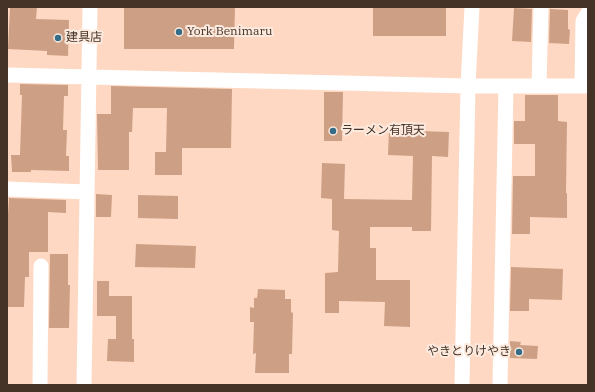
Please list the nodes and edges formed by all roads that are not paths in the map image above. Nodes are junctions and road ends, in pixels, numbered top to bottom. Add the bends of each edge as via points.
1 (90, 7) edge
2 (472, 7) edge
3 (541, 7) edge
4 (586, 17) edge
5 (7, 75) edge
6 (88, 76) junction
7 (468, 86) junction
8 (506, 86) junction
9 (539, 86) junction
10 (585, 86) edge
11 (7, 189) edge
12 (87, 192) junction
13 (41, 266) dead end
14 (500, 384) edge
15 (40, 385) edge
16 (84, 385) edge
17 (462, 385) edge

1 - 6 street
2 - 7 street
3 - 9 street
4 - 10 street
5 - 6 street
6 - 7 street
6 - 12 street
7 - 8 street
7 - 17 street
8 - 9 street
8 - 14 street
9 - 10 street
11 - 12 street
12 - 16 street
13 - 15 street

